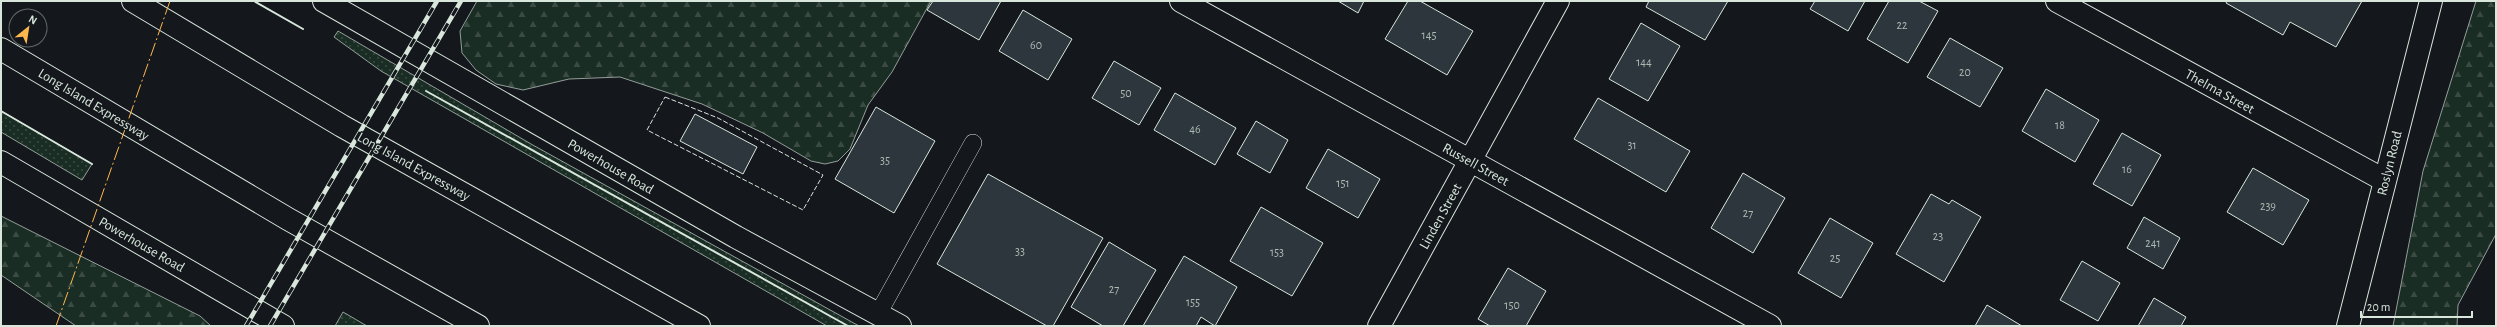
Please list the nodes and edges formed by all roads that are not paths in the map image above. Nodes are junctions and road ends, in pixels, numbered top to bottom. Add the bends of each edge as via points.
1 (133, 1) edge
2 (324, 1) edge
3 (1181, 1) edge
4 (1558, 1) edge
5 (2057, 1) edge
6 (2431, 1) edge
7 (1, 49) edge
8 (973, 143) dead end
9 (1470, 161) junction
10 (1, 162) edge
11 (2384, 180) junction
12 (878, 314) junction
13 (283, 326) edge
14 (478, 326) edge
15 (699, 326) edge
16 (900, 326) edge
17 (1379, 326) edge
18 (1770, 326) edge
19 (2348, 326) edge

1 - 15 main road, Long Island Expressway via 342,126
2 - 12 main road, Powerhouse Road via 742,240
3 - 9 main road, Russell Street
4 - 9 main road, Linden Street
5 - 11 main road, Thelma Street
6 - 11 main road, Roslyn Road
7 - 14 main road, Long Island Expressway via 288,219
8 - 12 lane
9 - 17 main road, Linden Street
9 - 18 main road, Russell Street
10 - 13 main road, Powerhouse Road
11 - 19 main road, Roslyn Road
12 - 16 main road, Powerhouse Road

